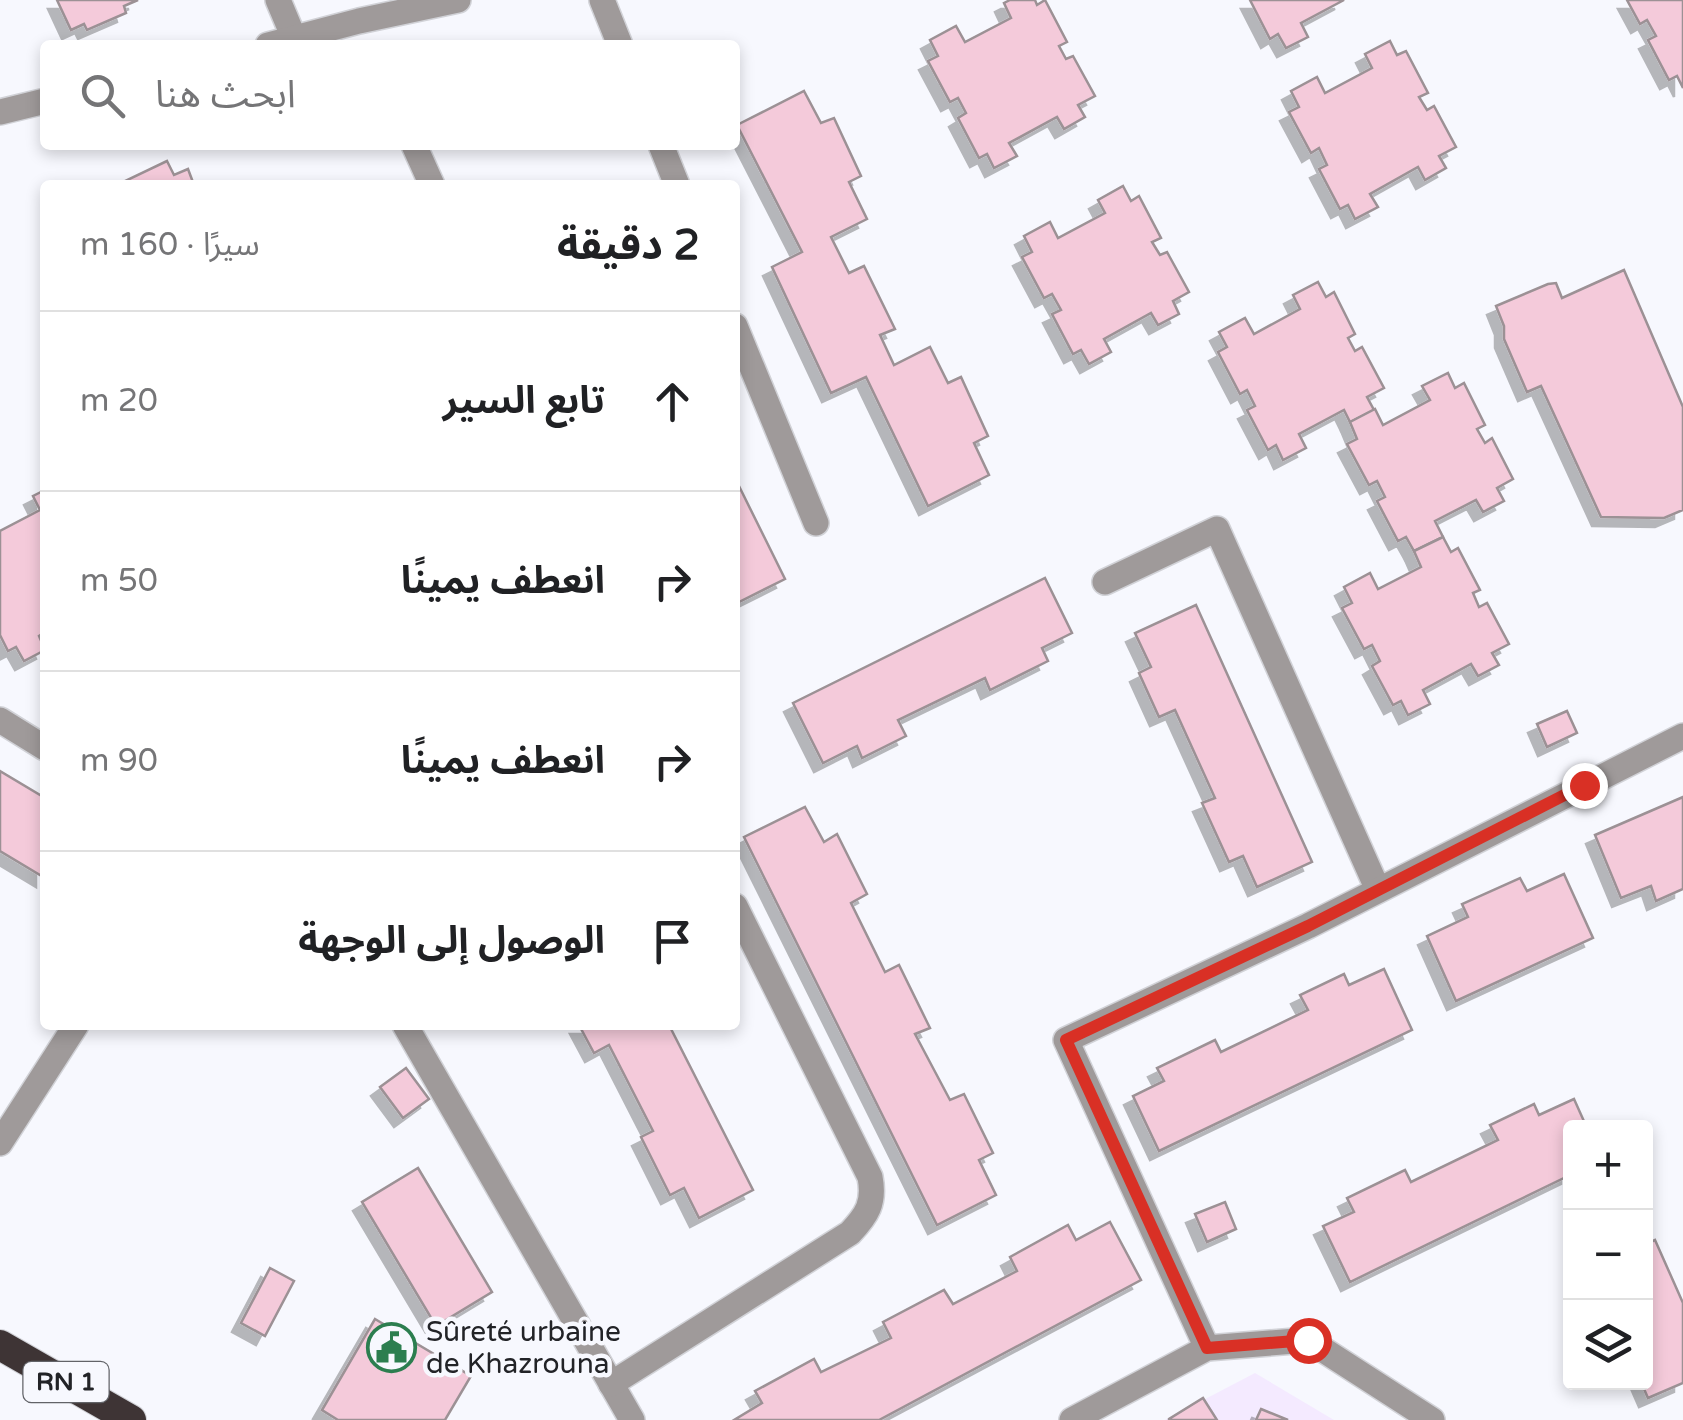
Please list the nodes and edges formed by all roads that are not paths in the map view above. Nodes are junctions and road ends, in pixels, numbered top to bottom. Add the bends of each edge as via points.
1 (278, 0) edge
2 (458, 0) edge
3 (602, 0) edge
4 (359, 21) junction
5 (294, 38) junction
6 (287, 40) edge
7 (368, 40) edge
8 (618, 40) edge
9 (40, 102) edge
10 (0, 112) edge
11 (416, 150) edge
12 (663, 150) edge
13 (430, 180) edge
14 (675, 180) edge
15 (740, 338) edge
16 (816, 523) dead end
17 (1105, 582) dead end
18 (0, 720) edge
19 (1683, 736) edge
20 (40, 745) edge
21 (1378, 890) junction
22 (740, 916) edge
23 (73, 1030) edge
24 (408, 1030) edge
25 (0, 1144) edge
26 (0, 1345) edge
27 (1207, 1348) junction
28 (611, 1384) junction
29 (131, 1420) edge
30 (632, 1420) edge
31 (1072, 1420) edge
32 (1432, 1420) edge

1 - 5 street
2 - 4 street
3 - 8 street
4 - 5 street
4 - 7 street
5 - 6 street
9 - 10 street
11 - 13 street
12 - 14 street
15 - 16 street
17 - 21 street via 1218,529
18 - 20 street
19 - 21 street
21 - 27 street via 1066,1040
22 - 28 street via 870,1177 868,1214 850,1233
23 - 25 street
24 - 28 street
26 - 29 highway, RN 1
27 - 31 street
27 - 32 street via 1308,1340
28 - 30 street

